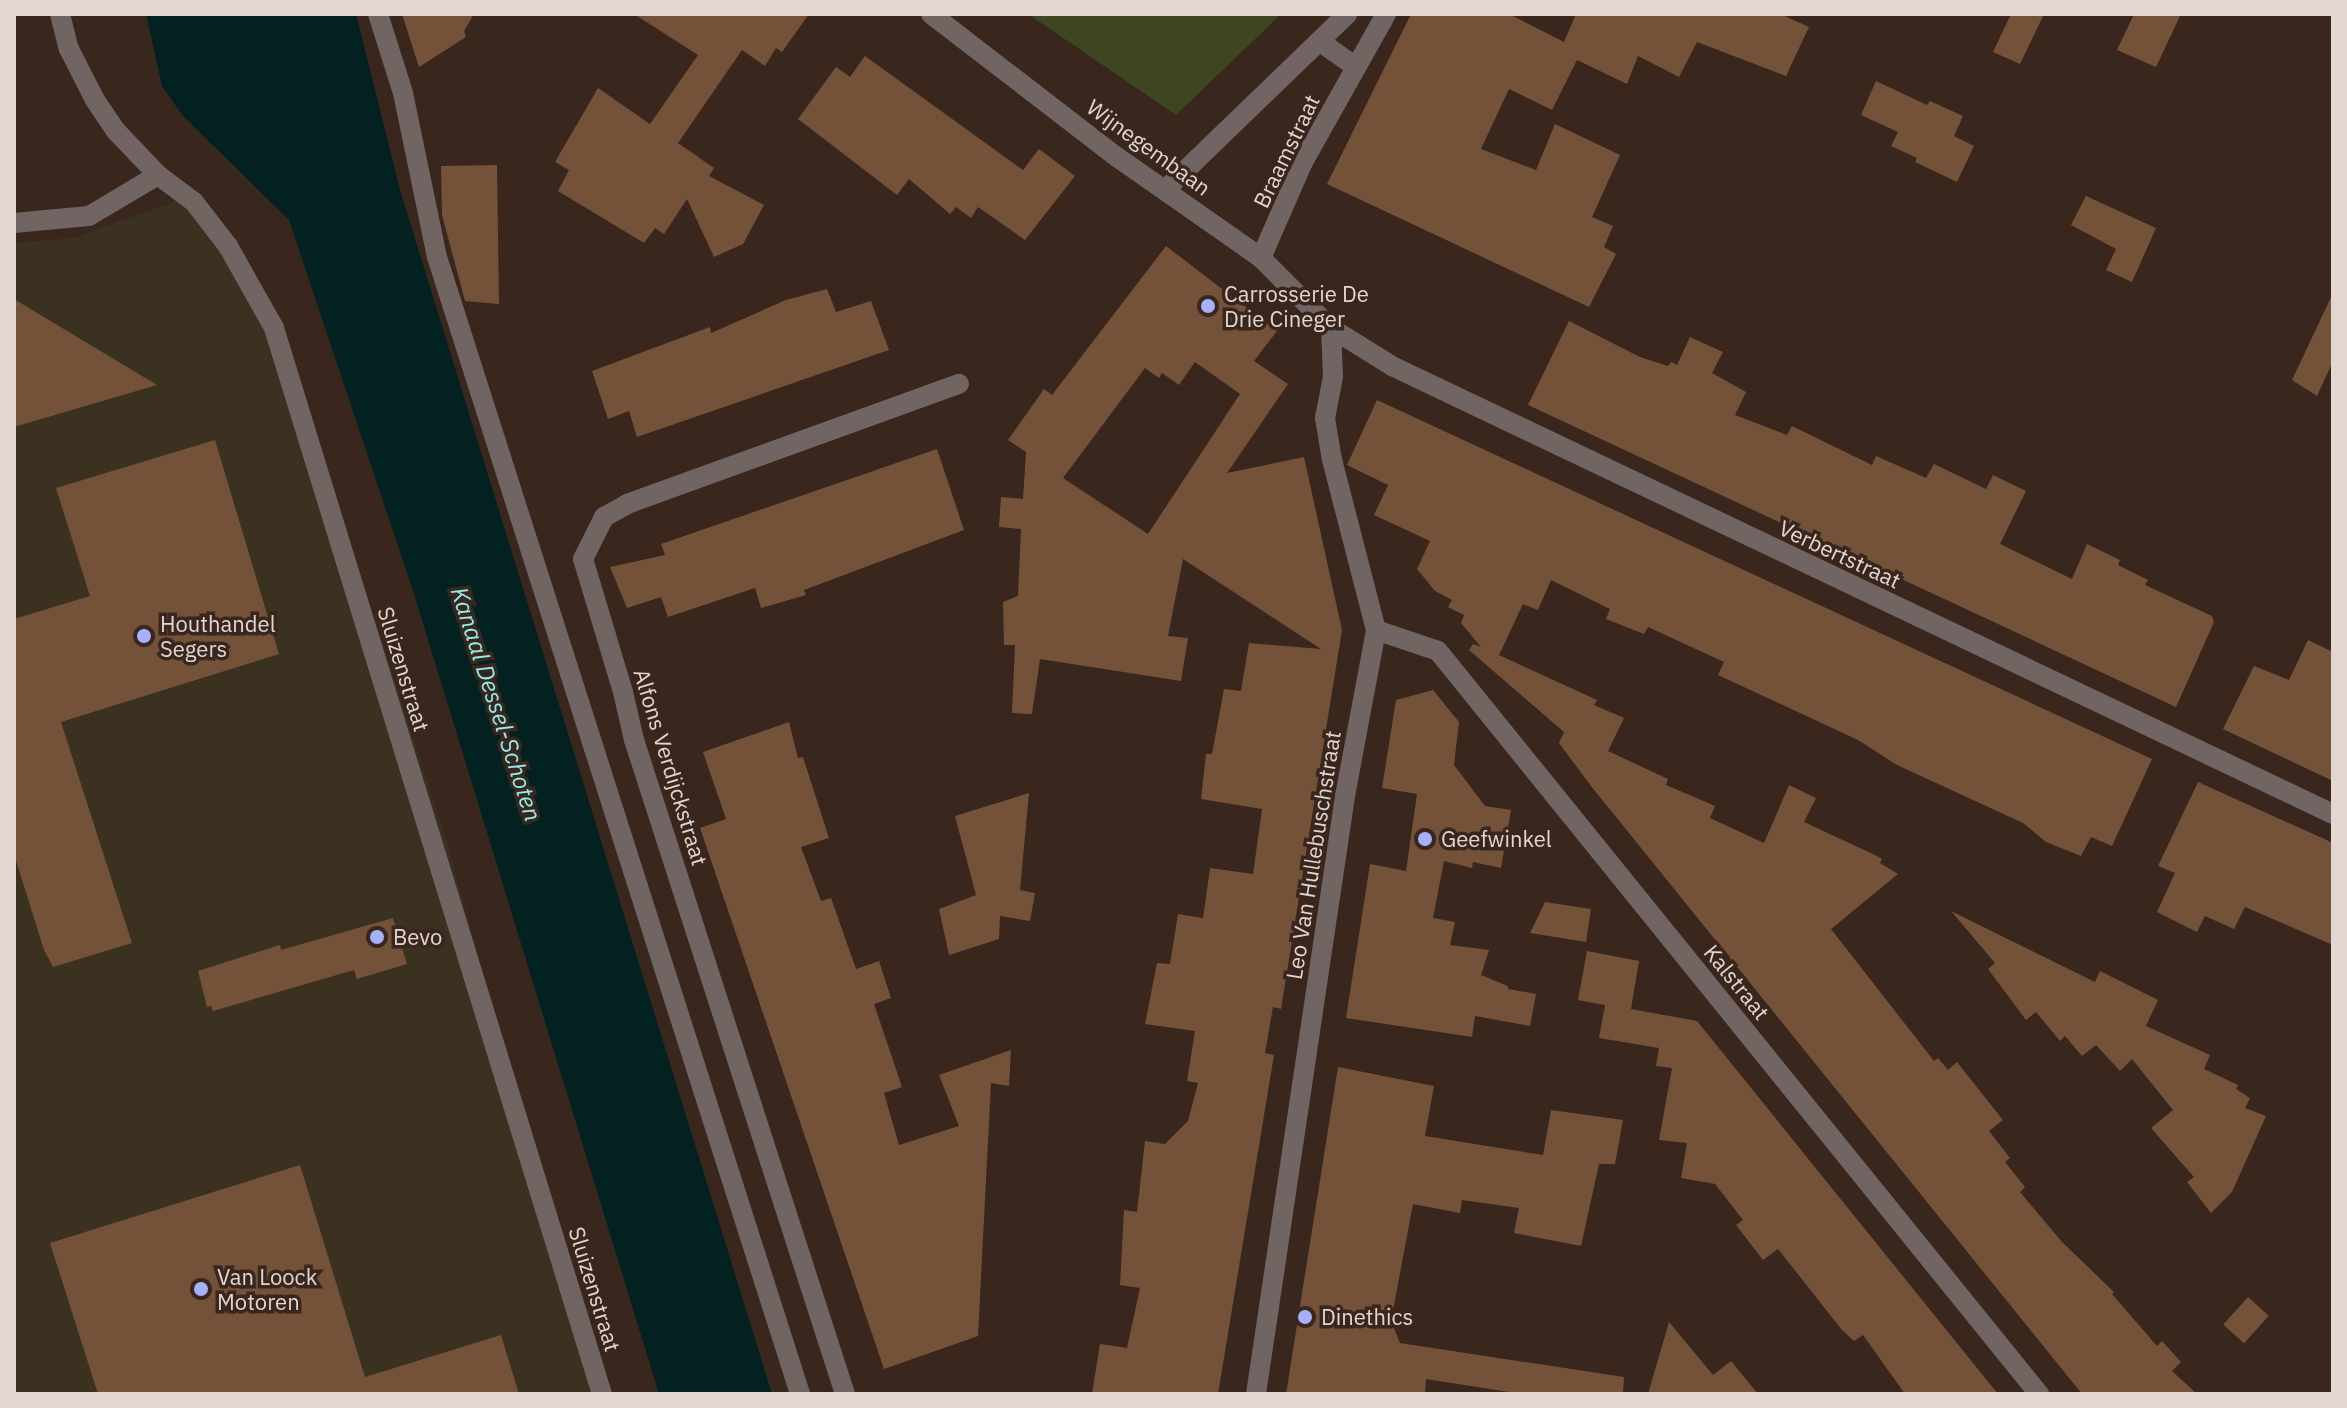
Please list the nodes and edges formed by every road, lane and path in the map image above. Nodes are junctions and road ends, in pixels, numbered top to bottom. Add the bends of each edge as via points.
1 (60, 14) edge
2 (378, 14) edge
3 (931, 14) edge
4 (1347, 14) edge
5 (1386, 14) edge
6 (1319, 41) junction
7 (1356, 67) junction
8 (158, 175) junction
9 (1166, 189) junction
10 (14, 223) edge
11 (1261, 258) junction
12 (1331, 328) junction
13 (959, 384) dead end
14 (1376, 630) junction
15 (2333, 814) edge
16 (602, 1394) edge
17 (800, 1394) edge
18 (845, 1394) edge
19 (1256, 1394) edge
20 (2039, 1394) edge

1 - 8 street, Sluizenstraat via 69,49 95,100
2 - 17 street via 403,93 437,257
3 - 9 street, Wijnegembaan
4 - 6 street, Braamstraat
5 - 7 street, Braamstraat
6 - 7 street
6 - 9 street, Braamstraat
7 - 11 street, Braamstraat via 1303,162
8 - 10 street via 89,216
8 - 16 street, Sluizenstraat via 194,202 228,246 274,328
9 - 11 street, Wijnegembaan
11 - 12 street, Wijnegembaan
12 - 14 street, Leo Van Hullebuschstraat via 1333,377 1325,418
12 - 15 street, Verbertstraat via 1443,392
13 - 18 street, Alfons Verdijckstraat via 627,504 604,517 583,559 638,752
14 - 19 street, Leo Van Hullebuschstraat via 1336,857
14 - 20 street, Kalstraat via 1438,651

